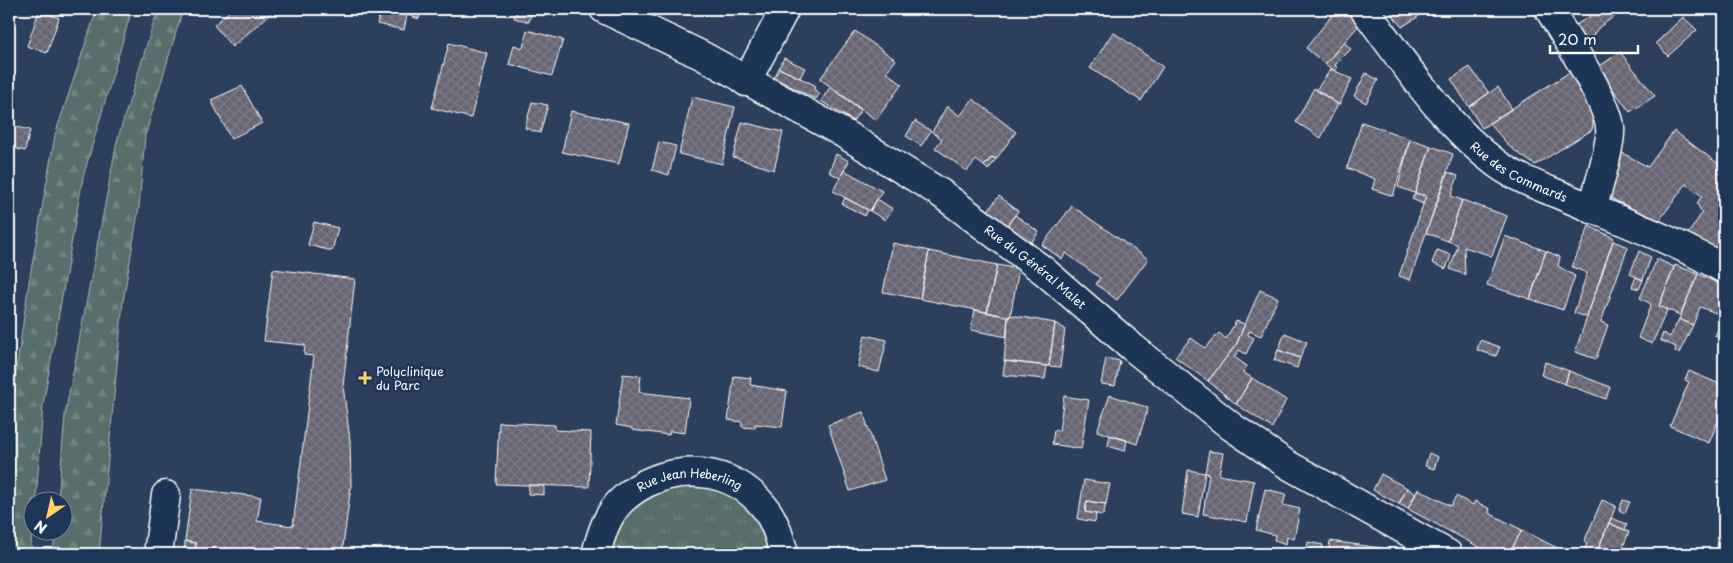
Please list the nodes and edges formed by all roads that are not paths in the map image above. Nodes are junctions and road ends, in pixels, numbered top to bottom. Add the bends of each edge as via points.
1 (604, 9) edge
2 (785, 9) edge
3 (1364, 9) edge
4 (1548, 9) edge
5 (746, 82) junction
6 (1591, 209) junction
7 (1724, 269) edge
8 (166, 495) dead end
9 (1432, 551) edge
10 (158, 554) edge
11 (596, 554) edge
12 (784, 554) edge

1 - 5 street, Rue du Général Malet via 700,55
2 - 5 street
3 - 6 street, Rue des Commards via 1433,99 1472,142 1498,164
4 - 6 street via 1601,100 1610,128 1597,196
5 - 9 street, Rue du Général Malet via 840,132 939,192 1044,272 1132,348 1232,427 1288,465
6 - 7 street, Rue des Commards via 1646,230
8 - 10 street
11 - 12 street, Rue Jean Heberling via 604,526 621,500 646,482 676,472 707,473 736,483 760,502 777,528

